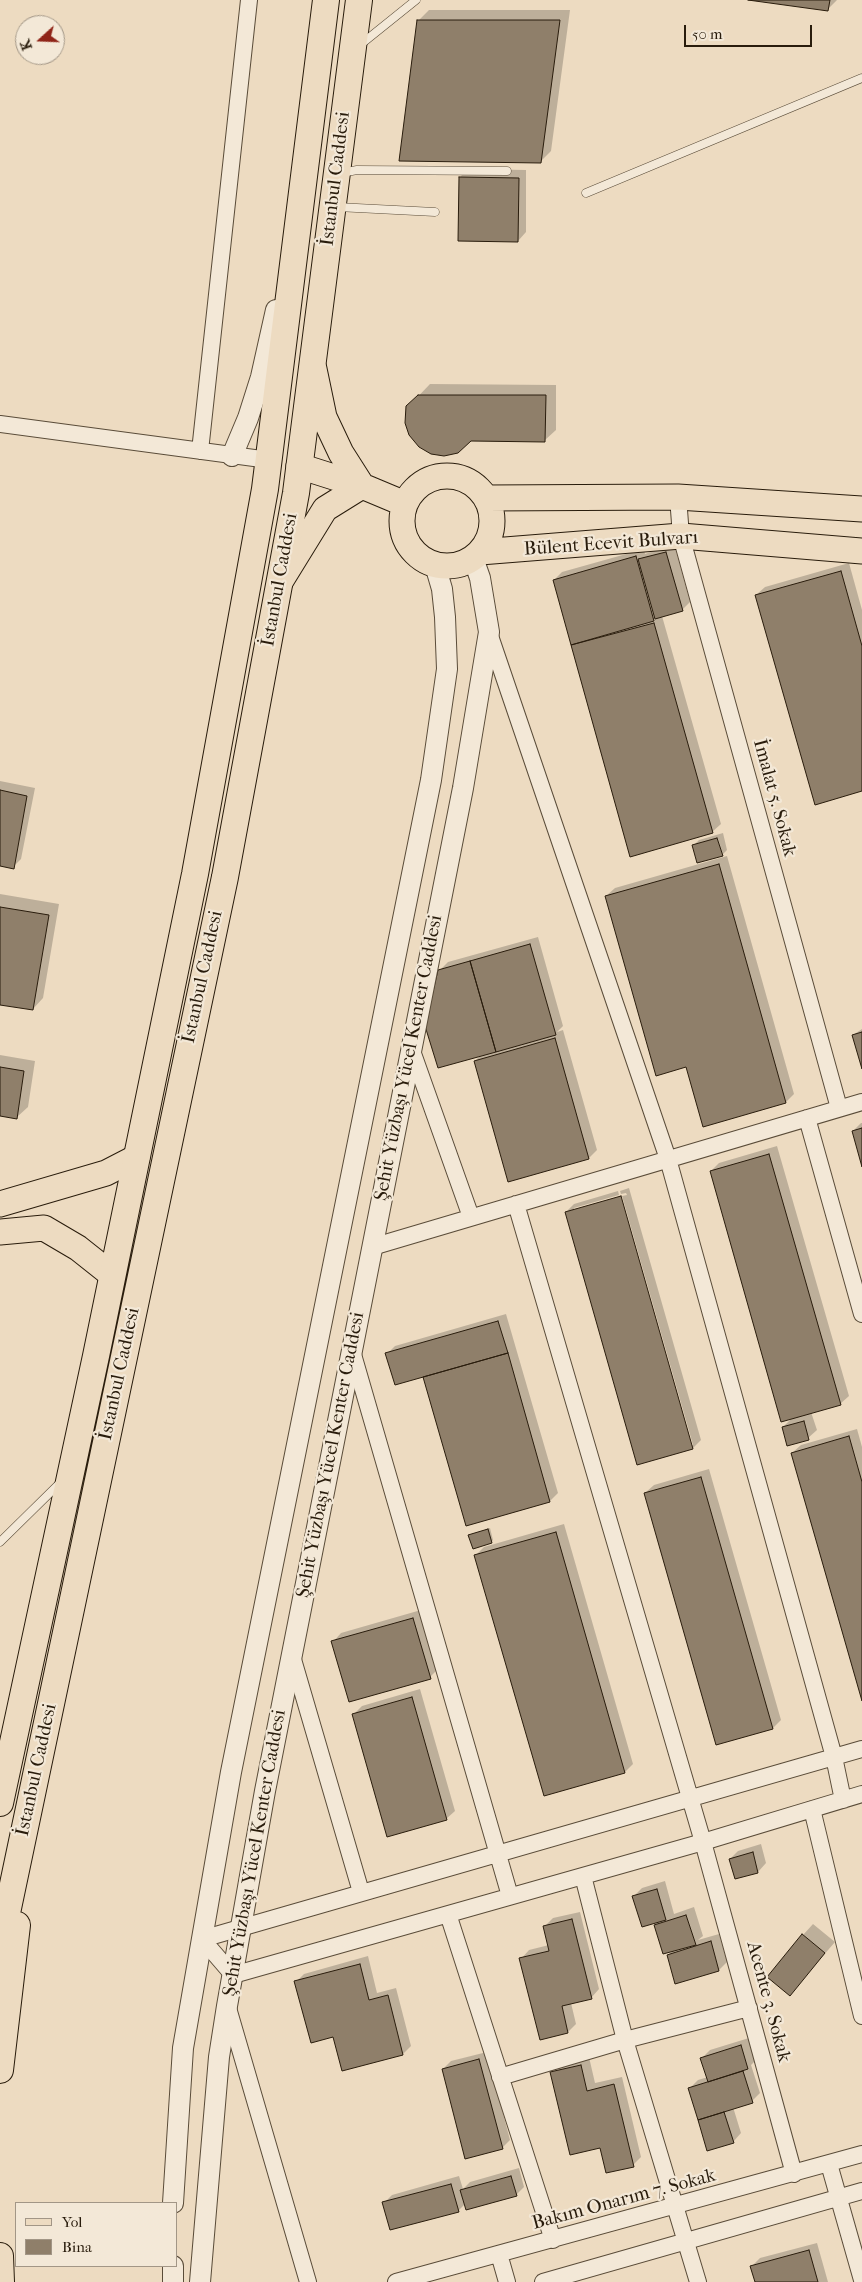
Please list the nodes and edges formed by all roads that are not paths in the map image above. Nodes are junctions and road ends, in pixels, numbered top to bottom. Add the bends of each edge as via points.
1 (249, 0) edge
2 (326, 0) edge
3 (359, 0) edge
4 (416, 0) edge
5 (353, 51) junction
6 (862, 78) edge
7 (506, 171) dead end
8 (337, 173) junction
9 (586, 193) dead end
10 (302, 201) junction
11 (333, 206) junction
12 (435, 212) dead end
13 (313, 363) junction
14 (0, 424) edge
15 (200, 451) junction
16 (232, 456) junction
17 (269, 460) junction
18 (299, 466) junction
19 (362, 486) junction
20 (678, 497) junction
21 (486, 498) junction
22 (405, 504) junction
23 (862, 509) edge
24 (681, 536) junction
25 (862, 551) edge
26 (476, 555) junction
27 (435, 564) junction
28 (279, 585) junction
29 (489, 632) junction
30 (411, 1048) junction
31 (862, 1102) edge
32 (839, 1108) junction
33 (807, 1118) junction
34 (137, 1157) junction
35 (668, 1159) junction
36 (0, 1204) edge
37 (516, 1204) junction
38 (471, 1217) junction
39 (0, 1232) edge
40 (372, 1247) junction
41 (112, 1275) junction
42 (862, 1314) edge
43 (352, 1350) junction
44 (70, 1474) junction
45 (0, 1542) edge
46 (50, 1566) junction
47 (292, 1655) junction
48 (862, 1749) edge
49 (0, 1751) edge
50 (834, 1757) junction
51 (862, 1794) edge
52 (31, 1798) junction
53 (690, 1798) junction
54 (843, 1800) junction
55 (0, 1803) edge
56 (812, 1809) junction
57 (704, 1842) junction
58 (497, 1854) junction
59 (583, 1876) junction
60 (361, 1892) junction
61 (510, 1896) junction
62 (448, 1914) junction
63 (242, 1926) junction
64 (202, 1939) junction
65 (0, 1946) edge
66 (233, 1975) junction
67 (227, 2006) junction
68 (749, 2008) junction
69 (862, 2016) edge
70 (625, 2040) junction
71 (0, 2070) edge
72 (500, 2077) junction
73 (862, 2154) edge
74 (829, 2164) junction
75 (794, 2174) junction
76 (862, 2191) edge
77 (838, 2198) junction
78 (173, 2202) edge
79 (675, 2207) junction
80 (553, 2240) junction
81 (686, 2242) junction
82 (499, 2254) junction
83 (0, 2256) edge
84 (173, 2267) edge
85 (862, 2280) edge
86 (1, 2282) edge
87 (173, 2282) edge
88 (200, 2282) edge
89 (308, 2282) edge
90 (396, 2282) edge
91 (507, 2282) edge
92 (543, 2282) edge
93 (698, 2282) edge

1 - 15 street
2 - 10 highway, İstanbul Caddesi
3 - 5 highway, İstanbul Caddesi
4 - 5 lane
5 - 8 highway, İstanbul Caddesi
6 - 9 lane
7 - 8 lane via 357,170
8 - 11 highway, İstanbul Caddesi
10 - 16 street via 284,266 261,377
10 - 17 highway, İstanbul Caddesi
11 - 12 lane
11 - 13 highway, İstanbul Caddesi
13 - 18 highway, İstanbul Caddesi
13 - 19 main road via 324,417 340,453
14 - 15 street
15 - 16 street
16 - 17 street
17 - 18 highway
17 - 34 highway, İstanbul Caddesi via 195,874
18 - 19 main road
18 - 28 highway, İstanbul Caddesi
19 - 22 main road
19 - 28 main road via 325,508
20 - 21 main road
20 - 23 main road
20 - 24 street, İmalat 5. Sokak
21 - 22 main road via 466,479 452,475 437,476 423,482
21 - 26 main road via 492,513 492,526 487,543
22 - 27 main road via 402,519 410,547 421,558
24 - 25 main road, Bülent Ecevit Bulvarı
24 - 26 main road, Bülent Ecevit Bulvarı
24 - 32 street, İmalat 5. Sokak
26 - 27 main road via 465,563
26 - 29 street
27 - 64 street, Şehit Yüzbaşı Yücel Kenter Caddesi via 442,589 447,669 431,780 233,1763
28 - 52 highway, İstanbul Caddesi via 225,877
29 - 30 street, Şehit Yüzbaşı Yücel Kenter Caddesi via 463,788
29 - 35 street
30 - 38 street
30 - 40 street, Şehit Yüzbaşı Yücel Kenter Caddesi
31 - 32 street
32 - 33 street
33 - 35 street
33 - 42 street
34 - 36 main road via 106,1173
34 - 41 highway, İstanbul Caddesi
35 - 37 street
35 - 50 street
37 - 38 street
37 - 53 street, Acente 3. Sokak
38 - 40 street
39 - 41 main road via 44,1228 78,1248
40 - 43 street, Şehit Yüzbaşı Yücel Kenter Caddesi
41 - 44 highway, İstanbul Caddesi
43 - 47 street, Şehit Yüzbaşı Yücel Kenter Caddesi
43 - 58 street
44 - 45 lane
44 - 46 highway, İstanbul Caddesi
46 - 49 highway
46 - 55 highway, İstanbul Caddesi
47 - 60 street
47 - 63 street, Şehit Yüzbaşı Yücel Kenter Caddesi
48 - 50 street
50 - 53 street
50 - 54 street
51 - 54 street
52 - 65 highway, İstanbul Caddesi
52 - 71 highway
53 - 57 street, Acente 3. Sokak
53 - 58 street
54 - 56 street
56 - 57 street
56 - 69 street
57 - 59 street
57 - 68 street, Acente 3. Sokak
58 - 60 street
58 - 61 street
59 - 61 street
59 - 70 street
60 - 63 street
61 - 62 street
62 - 66 street
62 - 72 street
63 - 64 street
63 - 66 street, Şehit Yüzbaşı Yücel Kenter Caddesi
64 - 66 street
64 - 78 street, Şehit Yüzbaşı Yücel Kenter Caddesi via 183,2048
66 - 67 street, Şehit Yüzbaşı Yücel Kenter Caddesi
67 - 88 street, Şehit Yüzbaşı Yücel Kenter Caddesi via 219,2057
67 - 89 street
68 - 70 street
68 - 75 street, Acente 3. Sokak
70 - 72 street
70 - 79 street
72 - 80 street
73 - 74 street, Bakım Onarım 7. Sokak
74 - 75 street, Bakım Onarım 7. Sokak
74 - 77 street
75 - 79 street, Bakım Onarım 7. Sokak
76 - 77 street
77 - 81 street
77 - 85 street
79 - 80 street, Bakım Onarım 7. Sokak
79 - 81 street
80 - 82 street, Bakım Onarım 7. Sokak
81 - 92 street
81 - 93 street
82 - 90 street, Bakım Onarım 7. Sokak
82 - 91 street
83 - 86 highway
84 - 87 street

